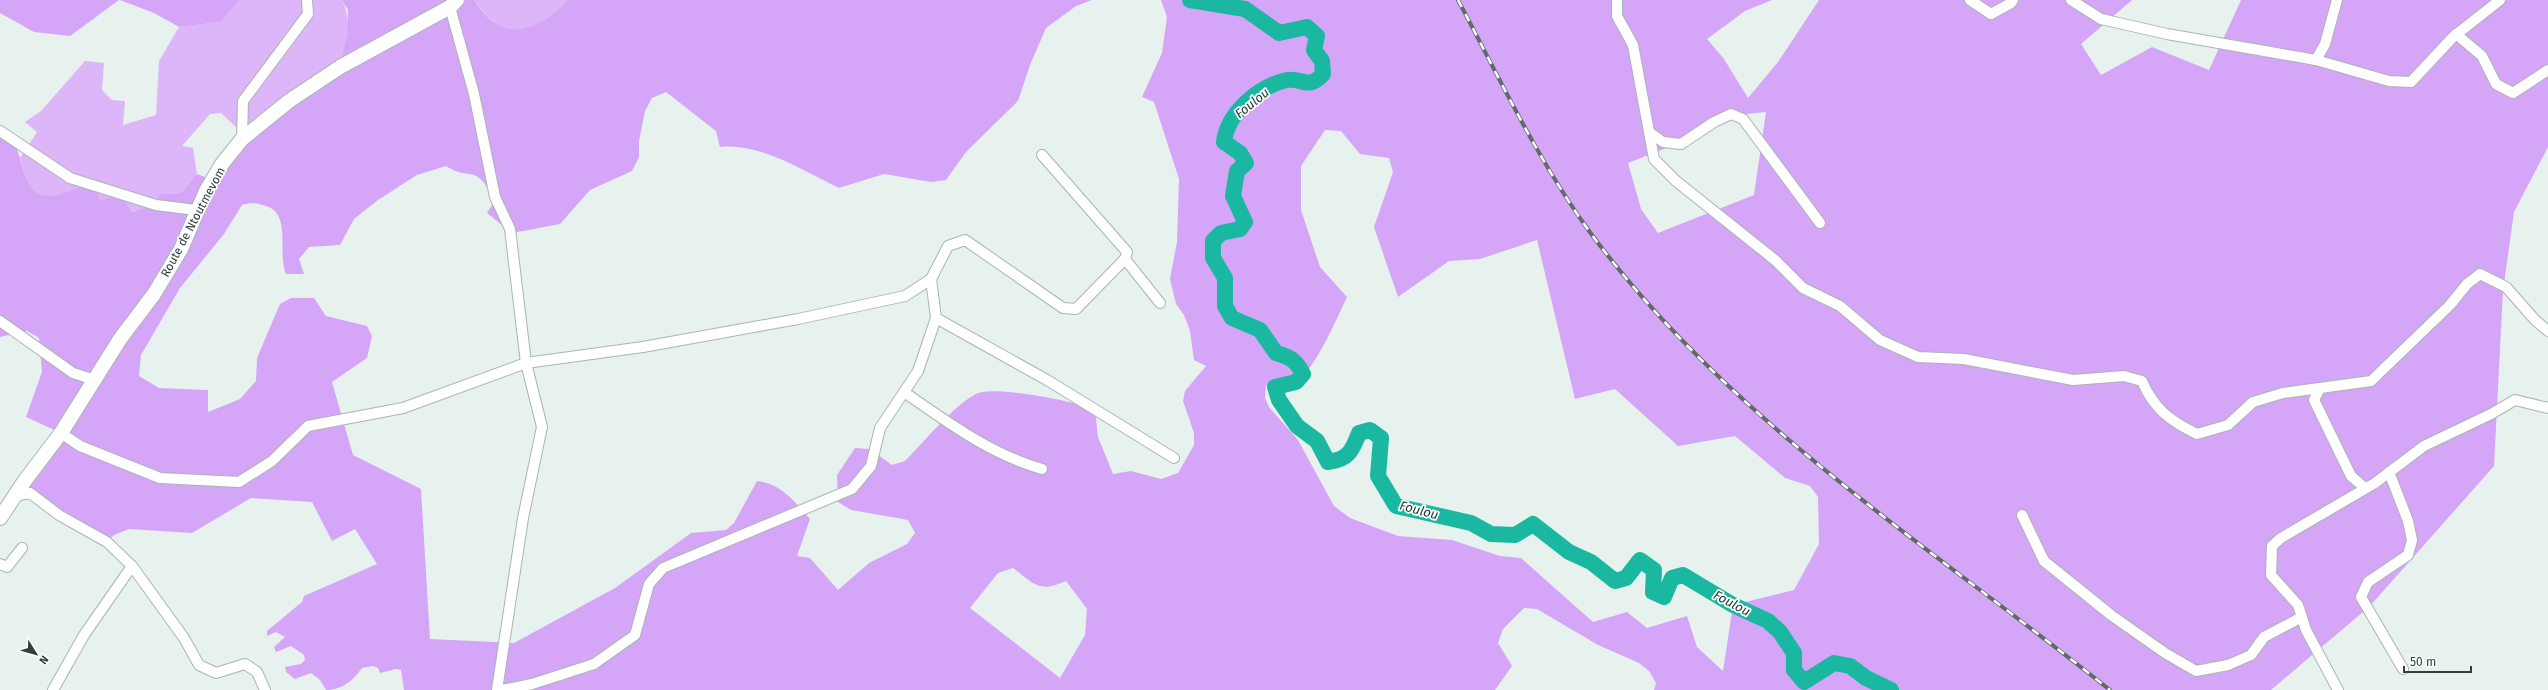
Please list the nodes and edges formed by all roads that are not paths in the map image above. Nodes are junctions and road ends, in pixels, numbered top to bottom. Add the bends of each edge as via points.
1 (307, 0) edge
2 (1617, 0) edge
3 (1970, 0) edge
4 (2013, 0) edge
5 (2071, 0) edge
6 (2091, 0) edge
7 (2336, 0) edge
8 (2500, 0) edge
9 (453, 4) edge
10 (2087, 10) junction
11 (2456, 34) junction
12 (2316, 60) junction
13 (2548, 70) edge
14 (0, 131) edge
15 (1649, 132) junction
16 (242, 139) junction
17 (1042, 155) dead end
18 (196, 210) junction
19 (1820, 223) dead end
20 (1125, 259) junction
21 (931, 279) junction
22 (1160, 303) dead end
23 (936, 318) junction
24 (0, 321) edge
25 (2548, 331) edge
26 (526, 363) junction
27 (94, 380) junction
28 (2320, 388) junction
29 (904, 392) junction
30 (2548, 408) edge
31 (61, 433) junction
32 (1174, 458) dead end
33 (1042, 470) dead end
34 (2389, 472) junction
35 (2365, 488) junction
36 (14, 496) junction
37 (2022, 514) dead end
38 (0, 518) edge
39 (22, 548) dead end
40 (0, 564) edge
41 (132, 566) junction
42 (2302, 617) junction
43 (2403, 669) dead end
44 (53, 690) edge
45 (265, 690) edge
46 (497, 690) edge
47 (502, 690) edge
48 (2338, 690) edge

1 - 16 street via 308,14 243,101
2 - 15 street via 1616,16 1633,44
3 - 4 street via 1991,14 2011,4
5 - 10 street
6 - 10 street
7 - 12 street via 2324,44
8 - 11 street
9 - 16 street, Route de Ntoutmevom via 340,67 289,101
9 - 26 street via 495,197 510,229
10 - 12 street via 2101,19 2167,34
11 - 12 street via 2411,82 2389,81
11 - 13 street via 2482,56 2496,84 2513,93
14 - 18 street via 70,178 156,205
15 - 19 street via 1663,142 1681,144 1731,114 1743,119
15 - 28 street via 1654,160 1775,260 1803,288 1840,306 1880,340 1918,356 1964,359 2073,380 2124,376 2142,381 2148,394 2172,422 2197,434 2228,426 2253,402 2283,393
16 - 18 street, Route de Ntoutmevom via 222,164
17 - 20 street via 1127,252
18 - 27 street, Route de Ntoutmevom via 180,249 154,294 120,339
20 - 21 street via 1076,309 1063,308 966,240 948,246
20 - 22 street
21 - 23 street
21 - 26 street via 905,296 798,319 643,347
23 - 29 street via 918,371
23 - 32 street via 1047,380
24 - 27 street via 73,373
25 - 28 street via 2506,287 2480,274 2370,381
26 - 31 street via 403,408 308,426 272,461 239,482 160,478 80,446
26 - 46 street via 542,427 522,518
27 - 31 street, Route de Ntoutmevom
28 - 35 street via 2314,400 2326,428 2351,476
29 - 33 street via 960,431
29 - 47 street via 880,428 871,466 852,489 662,568 649,584 635,635 594,664 532,684
30 - 34 street via 2515,400 2424,446
31 - 36 street, Route de Ntoutmevom
34 - 35 street
34 - 43 street via 2408,521 2412,540 2408,555 2368,582 2361,597
35 - 42 street via 2281,538 2272,546 2271,574 2298,605
36 - 38 street, Route de Ntoutmevom
36 - 41 street via 30,493 59,515 106,542
37 - 42 street via 2044,561 2111,615 2165,653 2196,671 2228,665 2250,655 2264,638
39 - 40 street via 7,567
41 - 44 street via 84,635
41 - 45 street via 184,638 199,665 216,673 245,664 257,672
42 - 48 street

